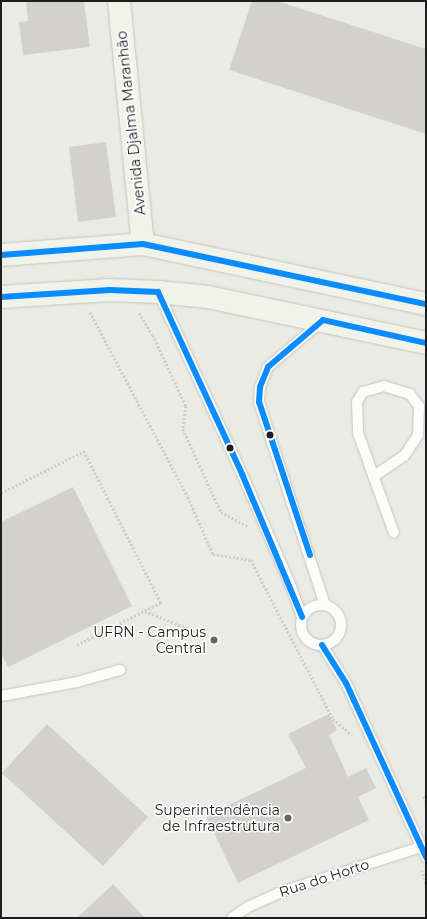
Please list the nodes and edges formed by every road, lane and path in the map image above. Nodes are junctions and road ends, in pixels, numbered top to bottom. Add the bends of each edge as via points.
1 (119, 1) edge
2 (143, 244) junction
3 (1, 255) edge
4 (158, 292) junction
5 (1, 297) edge
6 (426, 304) edge
7 (85, 307) dead end
8 (137, 311) dead end
9 (322, 320) junction
10 (426, 343) edge
11 (374, 476) junction
12 (1, 493) edge
13 (251, 528) dead end
14 (394, 532) dead end
15 (325, 605) junction
16 (145, 611) junction
17 (302, 617) junction
18 (196, 632) dead end
19 (322, 645) junction
20 (76, 646) dead end
21 (120, 670) dead end
22 (1, 696) edge
23 (354, 740) dead end
24 (424, 796) dead end
25 (426, 801) edge
26 (416, 849) junction
27 (426, 857) edge
28 (426, 883) edge
29 (244, 915) edge
30 (232, 918) edge

1 - 2 main road, Avenida Djalma Maranhão
2 - 3 main road
2 - 6 main road
4 - 5 main road via 110,290
4 - 9 main road via 208,297
4 - 17 lane via 245,481
7 - 23 path via 134,392 188,497 213,554 252,560 333,719 351,733
8 - 13 path via 154,335 186,406 183,429 221,512
9 - 10 main road
9 - 15 lane via 268,367 260,387 259,402
11 - 11 lane via 358,433 357,402 362,392 384,386 410,394 419,406 418,435 404,456
11 - 14 lane
12 - 16 path via 84,451 161,604
15 - 17 lane via 311,607
15 - 19 lane via 333,608 341,624 334,640
16 - 18 path
16 - 20 path
17 - 19 lane via 300,626 303,634 309,641
19 - 26 lane via 346,683
21 - 22 lane via 77,682
24 - 25 path
26 - 27 lane
26 - 28 path
26 - 29 lane, Rua do Horto via 281,892
29 - 30 lane, Rua do Horto

